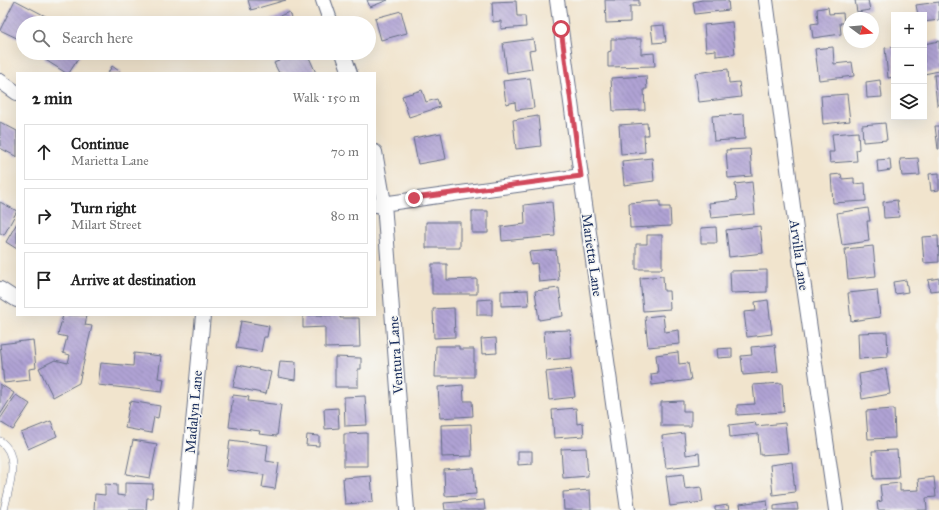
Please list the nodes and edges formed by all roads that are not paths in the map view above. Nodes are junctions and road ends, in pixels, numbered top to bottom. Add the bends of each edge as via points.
1 (322, 0) edge
2 (557, 0) edge
3 (766, 0) edge
4 (328, 16) edge
5 (345, 60) edge
6 (350, 72) edge
7 (0, 81) edge
8 (16, 92) edge
9 (376, 162) edge
10 (581, 176) junction
11 (380, 204) edge
12 (0, 289) edge
13 (16, 299) edge
14 (203, 316) edge
15 (0, 441) edge
16 (4, 510) edge
17 (185, 510) edge
18 (407, 510) edge
19 (628, 510) edge
20 (836, 510) edge

1 - 4 street
2 - 10 street, Marietta Lane
3 - 20 street, Arvilla Lane
5 - 6 street
7 - 8 street
9 - 11 street, Ventura Lane
10 - 11 street
10 - 19 street, Marietta Lane
11 - 18 street, Ventura Lane
12 - 13 street
14 - 17 street, Madalyn Lane
15 - 16 lane via 11,454 12,468

